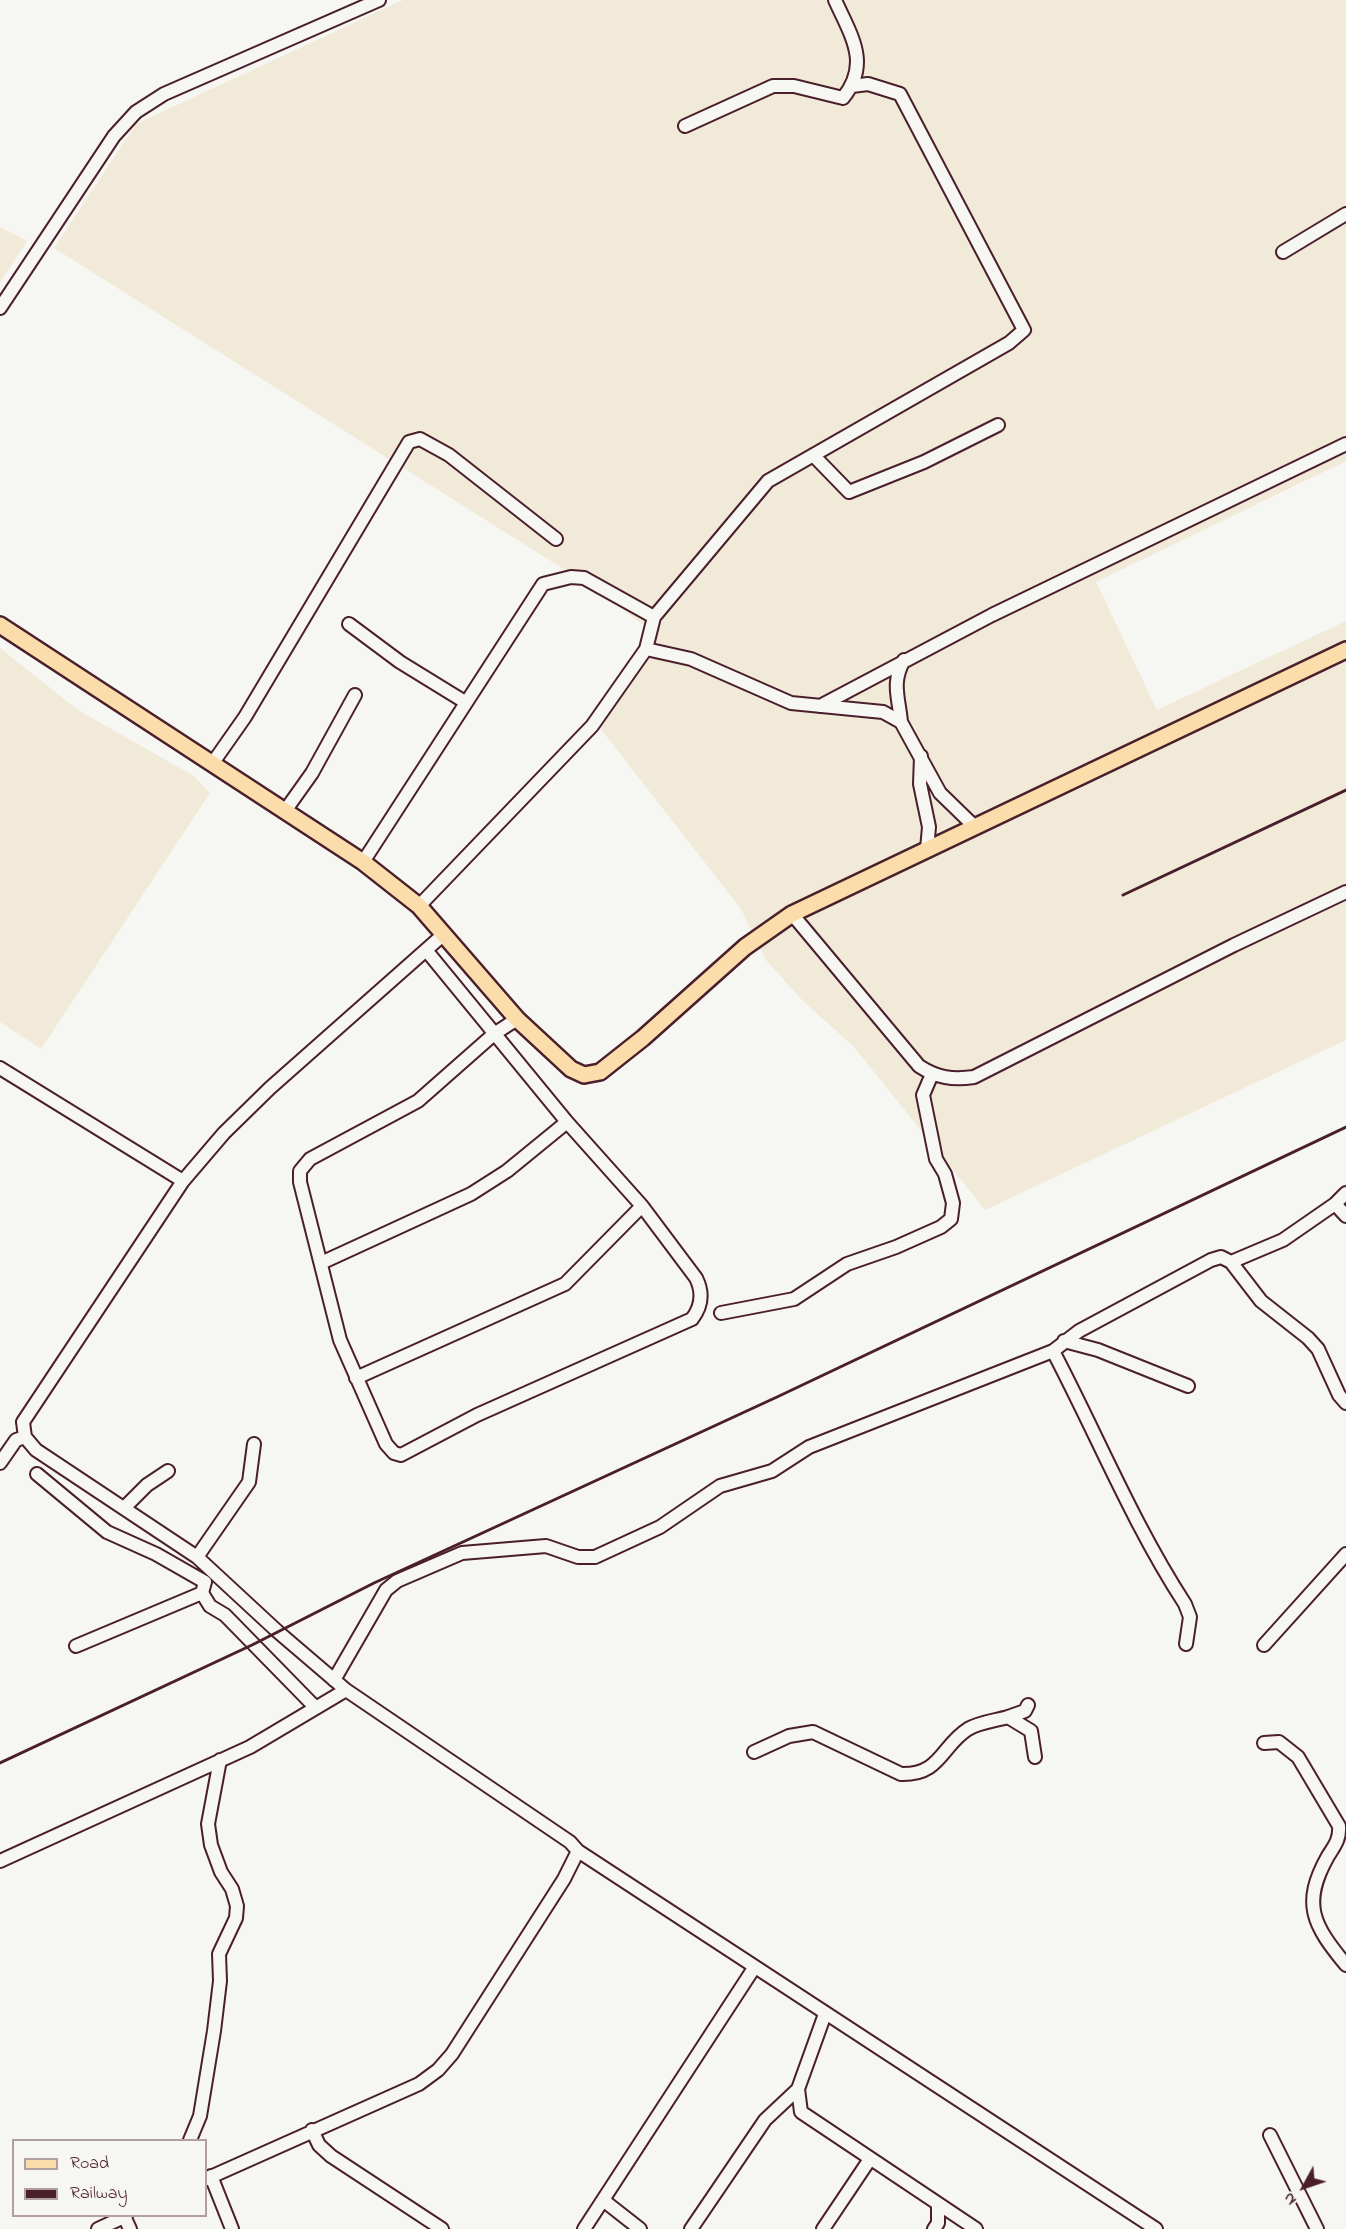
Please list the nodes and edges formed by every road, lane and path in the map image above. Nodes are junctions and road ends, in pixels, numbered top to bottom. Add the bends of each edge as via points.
1 (379, 0) edge
2 (835, 0) edge
3 (852, 86) junction
4 (685, 126) dead end
5 (1346, 214) edge
6 (1283, 252) dead end
7 (0, 308) edge
8 (998, 425) dead end
9 (1346, 444) edge
10 (813, 455) junction
11 (556, 539) dead end
12 (654, 617) junction
13 (349, 624) dead end
14 (0, 625) edge
15 (646, 649) junction
16 (1346, 650) edge
17 (904, 660) junction
18 (355, 695) dead end
19 (465, 702) junction
20 (820, 706) junction
21 (901, 722) junction
22 (921, 755) junction
23 (212, 764) junction
24 (285, 811) junction
25 (975, 827) junction
26 (927, 849) junction
27 (363, 862) junction
28 (1346, 892) edge
29 (419, 906) junction
30 (792, 914) junction
31 (444, 934) junction
32 (426, 950) junction
33 (517, 1019) junction
34 (494, 1034) junction
35 (0, 1068) edge
36 (932, 1074) junction
37 (567, 1122) junction
38 (183, 1182) junction
39 (1346, 1193) edge
40 (1335, 1204) junction
41 (642, 1206) junction
42 (1346, 1216) edge
43 (1231, 1262) junction
44 (321, 1263) junction
45 (721, 1313) dead end
46 (1064, 1341) junction
47 (1053, 1351) junction
48 (356, 1378) junction
49 (1188, 1386) dead end
50 (1346, 1403) edge
51 (20, 1438) junction
52 (0, 1440) edge
53 (254, 1444) dead end
54 (0, 1463) edge
55 (168, 1471) dead end
56 (37, 1474) dead end
57 (124, 1508) junction
58 (1346, 1554) edge
59 (197, 1557) junction
60 (201, 1593) junction
61 (1186, 1644) dead end
62 (1264, 1645) dead end
63 (76, 1646) dead end
64 (334, 1680) junction
65 (346, 1690) junction
66 (1028, 1705) dead end
67 (316, 1708) junction
68 (1008, 1717) junction
69 (1264, 1743) dead end
70 (754, 1752) dead end
71 (1035, 1757) dead end
72 (220, 1760) junction
73 (578, 1851) junction
74 (0, 1861) edge
75 (1346, 1965) edge
76 (754, 1968) junction
77 (825, 2014) junction
78 (798, 2089) junction
79 (312, 2130) junction
80 (1270, 2134) dead end
81 (190, 2139) edge
82 (870, 2159) junction
83 (208, 2178) edge
84 (603, 2200) junction
85 (938, 2204) junction
86 (123, 2217) edge
87 (98, 2229) edge
88 (232, 2229) edge
89 (442, 2229) edge
90 (585, 2229) edge
91 (640, 2229) edge
92 (691, 2229) edge
93 (824, 2229) edge
94 (934, 2229) edge
95 (976, 2229) edge
96 (1156, 2229) edge
97 (1317, 2229) edge

1 - 7 street via 164,94 136,112 114,136
2 - 3 street via 858,54
3 - 4 street via 843,98 794,86 773,86
3 - 10 street via 868,84 900,94 1024,330 1008,343
5 - 6 street
8 - 10 street via 924,462 849,492
9 - 17 street
10 - 12 street via 768,481
11 - 23 street via 449,455 413,440 245,717
12 - 15 street
12 - 19 street via 584,578 543,584
13 - 19 street via 400,662
14 - 23 main road
15 - 20 street via 691,659 791,704
15 - 29 street via 592,726
16 - 25 main road
17 - 20 street
17 - 21 street via 896,673 895,686
18 - 24 street via 312,773
19 - 27 street
20 - 21 street via 883,712
21 - 22 street
22 - 25 street via 940,793
22 - 26 street via 920,784 930,827
23 - 24 main road
24 - 27 main road
25 - 26 main road
26 - 30 main road
27 - 29 main road
28 - 36 street via 974,1077 959,1079
29 - 31 main road
30 - 33 main road via 745,947 600,1072 584,1075 571,1070
30 - 36 street via 903,1050
31 - 32 street
31 - 33 main road
32 - 34 street
32 - 38 street via 270,1088 224,1133
33 - 34 street
34 - 37 street
34 - 44 street via 418,1101 310,1158 300,1171
35 - 38 street
36 - 45 street via 923,1095 936,1159 953,1203 951,1219 896,1247 847,1264 794,1299
37 - 41 street
37 - 44 street via 507,1171 471,1194
38 - 51 street via 27,1415
39 - 40 street
40 - 42 street
40 - 43 street via 1282,1240
41 - 48 street via 565,1284
41 - 48 street via 701,1287 698,1311 692,1319 477,1415 401,1455 386,1444
43 - 46 street via 1221,1257 1211,1260
43 - 50 street via 1261,1301 1318,1349
44 - 48 street via 340,1340
46 - 47 street
46 - 49 street via 1098,1350
47 - 61 street via 1134,1516 1185,1604 1190,1617
47 - 64 street via 809,1447 772,1471 720,1486 660,1527 595,1557 578,1557 546,1546 462,1553 397,1581 386,1590
51 - 52 street
51 - 54 street
51 - 57 street
53 - 59 street via 249,1482
55 - 57 street
56 - 60 street via 107,1532 205,1582
57 - 59 street
58 - 62 street
59 - 64 street
60 - 63 street
60 - 67 street
64 - 65 street
65 - 67 street
65 - 73 street
66 - 68 street via 1024,1711
67 - 72 street
68 - 70 street via 976,1724 954,1740 940,1760 915,1774 901,1773 813,1732 789,1736
68 - 71 street via 1031,1731
69 - 75 street via 1279,1742 1298,1757 1339,1826 1340,1837 1311,1897 1313,1917
72 - 74 street
72 - 81 street via 208,1824 211,1845 237,1906 236,1918 219,1954 214,2031 200,2116
73 - 76 street
73 - 79 street via 446,2062 419,2084
76 - 77 street
76 - 84 street
77 - 78 street
77 - 96 street
78 - 82 street via 798,2104 806,2117
78 - 92 street via 765,2120
79 - 83 street
79 - 89 street via 331,2157
80 - 97 street
82 - 85 street
82 - 93 street
83 - 88 street
84 - 90 street
84 - 91 street
85 - 94 street via 938,2223
85 - 95 street
86 - 87 street

